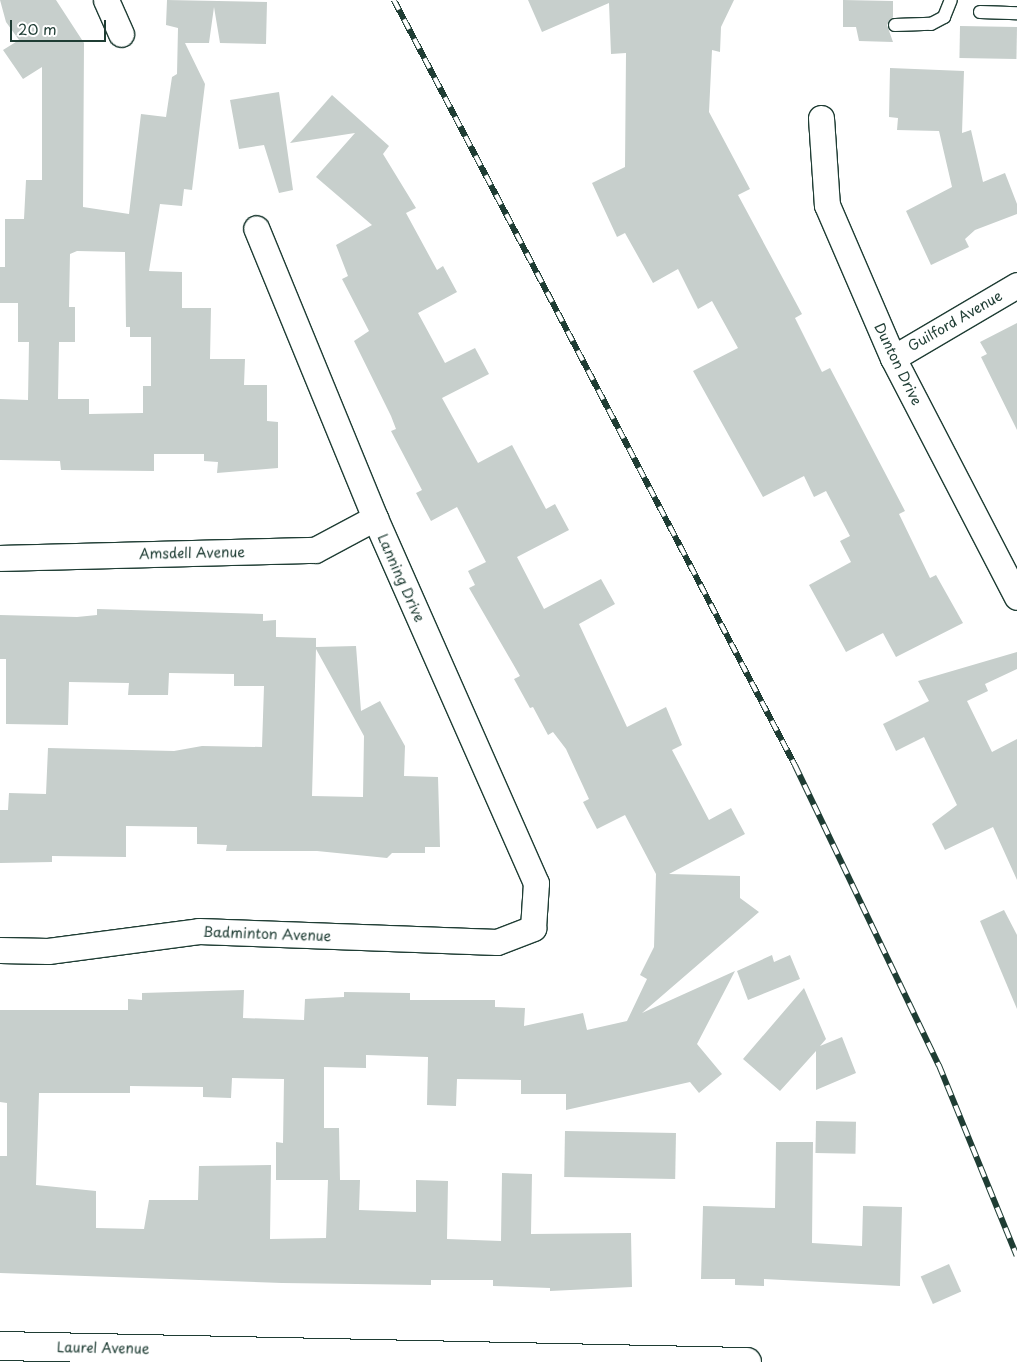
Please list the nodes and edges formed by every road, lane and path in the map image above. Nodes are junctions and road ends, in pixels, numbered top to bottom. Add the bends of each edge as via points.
1 (106, 0) edge
2 (951, 0) edge
3 (980, 12) dead end
4 (1017, 12) edge
5 (895, 25) dead end
6 (121, 34) dead end
7 (821, 118) dead end
8 (256, 228) dead end
9 (1017, 285) edge
10 (893, 358) junction
11 (375, 518) junction
12 (0, 558) edge
13 (1017, 597) edge
14 (533, 928) joint
15 (0, 950) edge
16 (0, 1346) edge
17 (747, 1362) edge

1 - 6 street
2 - 5 lane via 944,17 931,24
3 - 4 lane
7 - 10 street, Dunton Drive via 827,206
8 - 11 street, Lanning Drive
9 - 10 street, Guilford Avenue
10 - 13 street, Dunton Drive
11 - 12 street, Amsdell Avenue via 315,550
11 - 14 street, Lanning Drive via 536,882
14 - 15 street, Badminton Avenue via 497,942 199,931 48,951
16 - 17 street, Laurel Avenue

